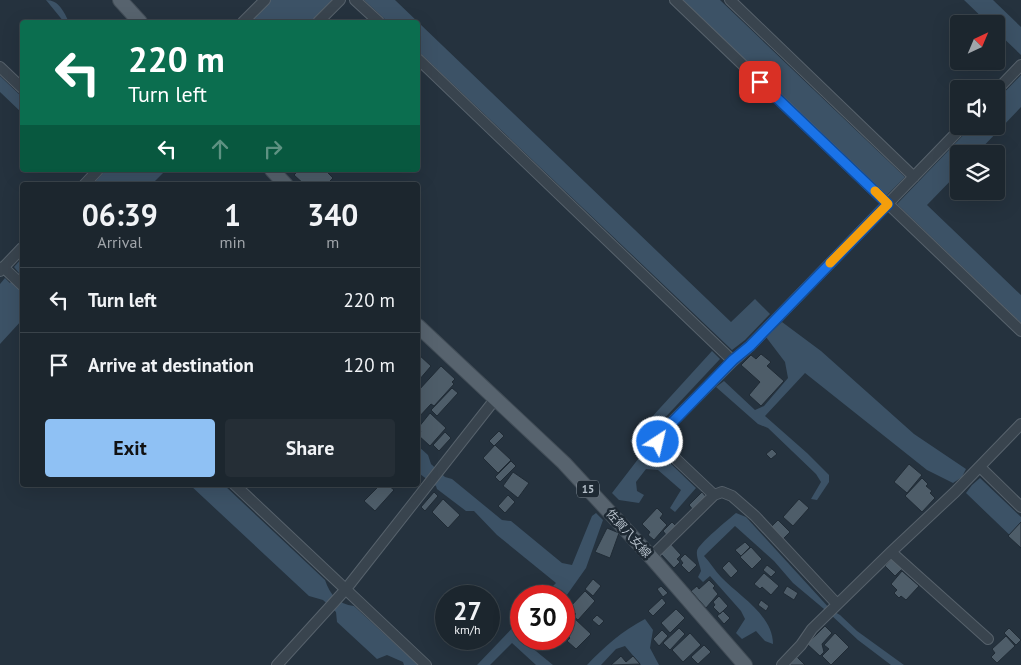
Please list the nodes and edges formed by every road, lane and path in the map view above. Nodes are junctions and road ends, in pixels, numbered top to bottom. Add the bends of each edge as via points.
1 (120, 0) edge
2 (265, 0) edge
3 (340, 0) edge
4 (355, 0) edge
5 (675, 0) edge
6 (730, 0) edge
7 (138, 20) edge
8 (245, 20) edge
9 (320, 20) edge
10 (377, 20) edge
11 (420, 62) edge
12 (1021, 65) edge
13 (0, 67) edge
14 (1005, 82) edge
15 (20, 86) edge
16 (954, 135) edge
17 (96, 172) edge
18 (274, 172) edge
19 (914, 177) junction
20 (87, 182) edge
21 (283, 182) edge
22 (888, 204) junction
23 (20, 250) edge
24 (4, 270) edge
25 (20, 283) edge
26 (420, 328) edge
27 (1021, 331) edge
28 (733, 360) junction
29 (496, 398) junction
30 (1021, 424) edge
31 (980, 467) junction
32 (237, 487) edge
33 (714, 496) junction
34 (1021, 507) edge
35 (891, 552) junction
36 (651, 557) junction
37 (343, 592) junction
38 (833, 609) junction
39 (988, 639) dead end
40 (277, 665) edge
41 (426, 665) edge
42 (745, 665) edge
43 (782, 665) edge

1 - 7 main road
2 - 8 street
3 - 9 street
4 - 10 street
5 - 22 street
6 - 19 street
11 - 28 street
12 - 14 street
13 - 15 street
16 - 19 street
17 - 20 street
18 - 21 main road
19 - 22 street
22 - 27 street
22 - 28 street
23 - 24 street
24 - 25 street
26 - 29 main road, 佐賀八女線 / 15
28 - 33 street via 658,437 658,442
29 - 36 main road, 佐賀八女線 / 15 via 564,463
29 - 37 street
30 - 31 street
31 - 34 street
31 - 35 street
32 - 37 street
33 - 36 street
33 - 38 street via 722,492 732,496 750,511
35 - 38 street
35 - 39 street
36 - 42 main road, 佐賀八女線 / 15
37 - 40 street
37 - 41 street
38 - 43 street

